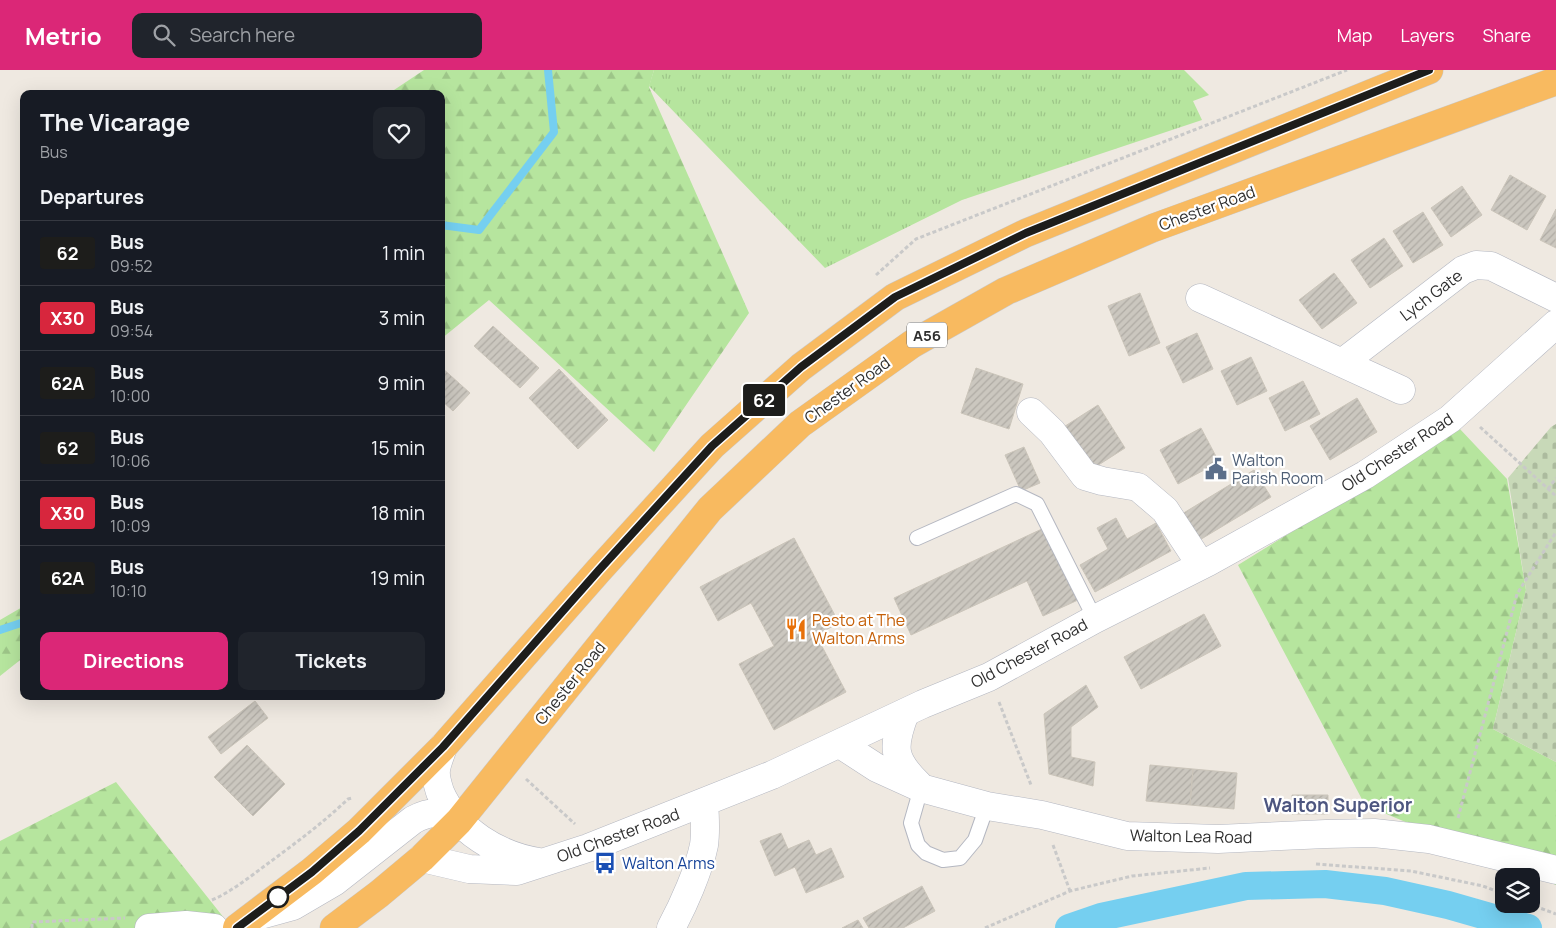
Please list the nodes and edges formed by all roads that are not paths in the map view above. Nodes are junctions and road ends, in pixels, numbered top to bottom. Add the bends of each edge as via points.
1 (1429, 70) edge
2 (1556, 81) edge
3 (1200, 298) dead end
4 (1556, 298) edge
5 (1556, 324) edge
6 (1342, 363) junction
7 (1401, 390) dead end
8 (1031, 412) dead end
9 (917, 538) dead end
10 (1200, 565) junction
11 (1095, 619) junction
12 (905, 713) junction
13 (840, 744) junction
14 (443, 747) junction
15 (921, 788) junction
16 (704, 802) junction
17 (987, 806) junction
18 (459, 821) junction
19 (422, 858) junction
20 (542, 862) junction
21 (1556, 870) edge
22 (379, 894) junction
23 (245, 922) edge
24 (140, 923) edge
25 (669, 925) edge
26 (214, 928) edge
27 (326, 928) edge
28 (334, 928) edge

1 - 14 highway via 1026,233 895,297 801,367 712,446
2 - 18 highway, Chester Road / A56 via 1153,228 1006,291 912,344 800,424 710,509
3 - 6 street
4 - 6 street, Lych Gate via 1491,266 1476,265 1463,270
5 - 10 street, Old Chester Road via 1450,419 1365,475
6 - 7 street
8 - 10 street via 1052,432 1085,476 1138,487 1164,510
9 - 11 lane via 1016,494 1037,504
10 - 11 street, Old Chester Road
11 - 12 street, Old Chester Road via 990,677
12 - 13 street, Old Chester Road
12 - 15 street via 897,734 896,753 909,776
13 - 15 street, Walton Lea Road via 877,768
13 - 16 street, Old Chester Road
14 - 18 street via 436,770 438,785 444,801
14 - 23 highway via 359,831 312,872
15 - 17 street, Walton Lea Road
15 - 17 lane via 911,823 918,845 926,853 944,860 960,858 976,840
16 - 20 street, Old Chester Road via 588,848
16 - 25 street via 704,844 698,867
17 - 21 street, Walton Lea Road via 1042,815 1127,836 1218,840 1374,833 1429,839
18 - 19 highway, Chester Road / A56
18 - 20 street, Old Chester Road via 497,849
18 - 23 street via 442,813 426,813 334,882 293,906
19 - 20 street via 469,869 517,871
19 - 22 highway, Chester Road / A56
22 - 27 street, A56
22 - 28 highway, Chester Road / A56
24 - 26 street

